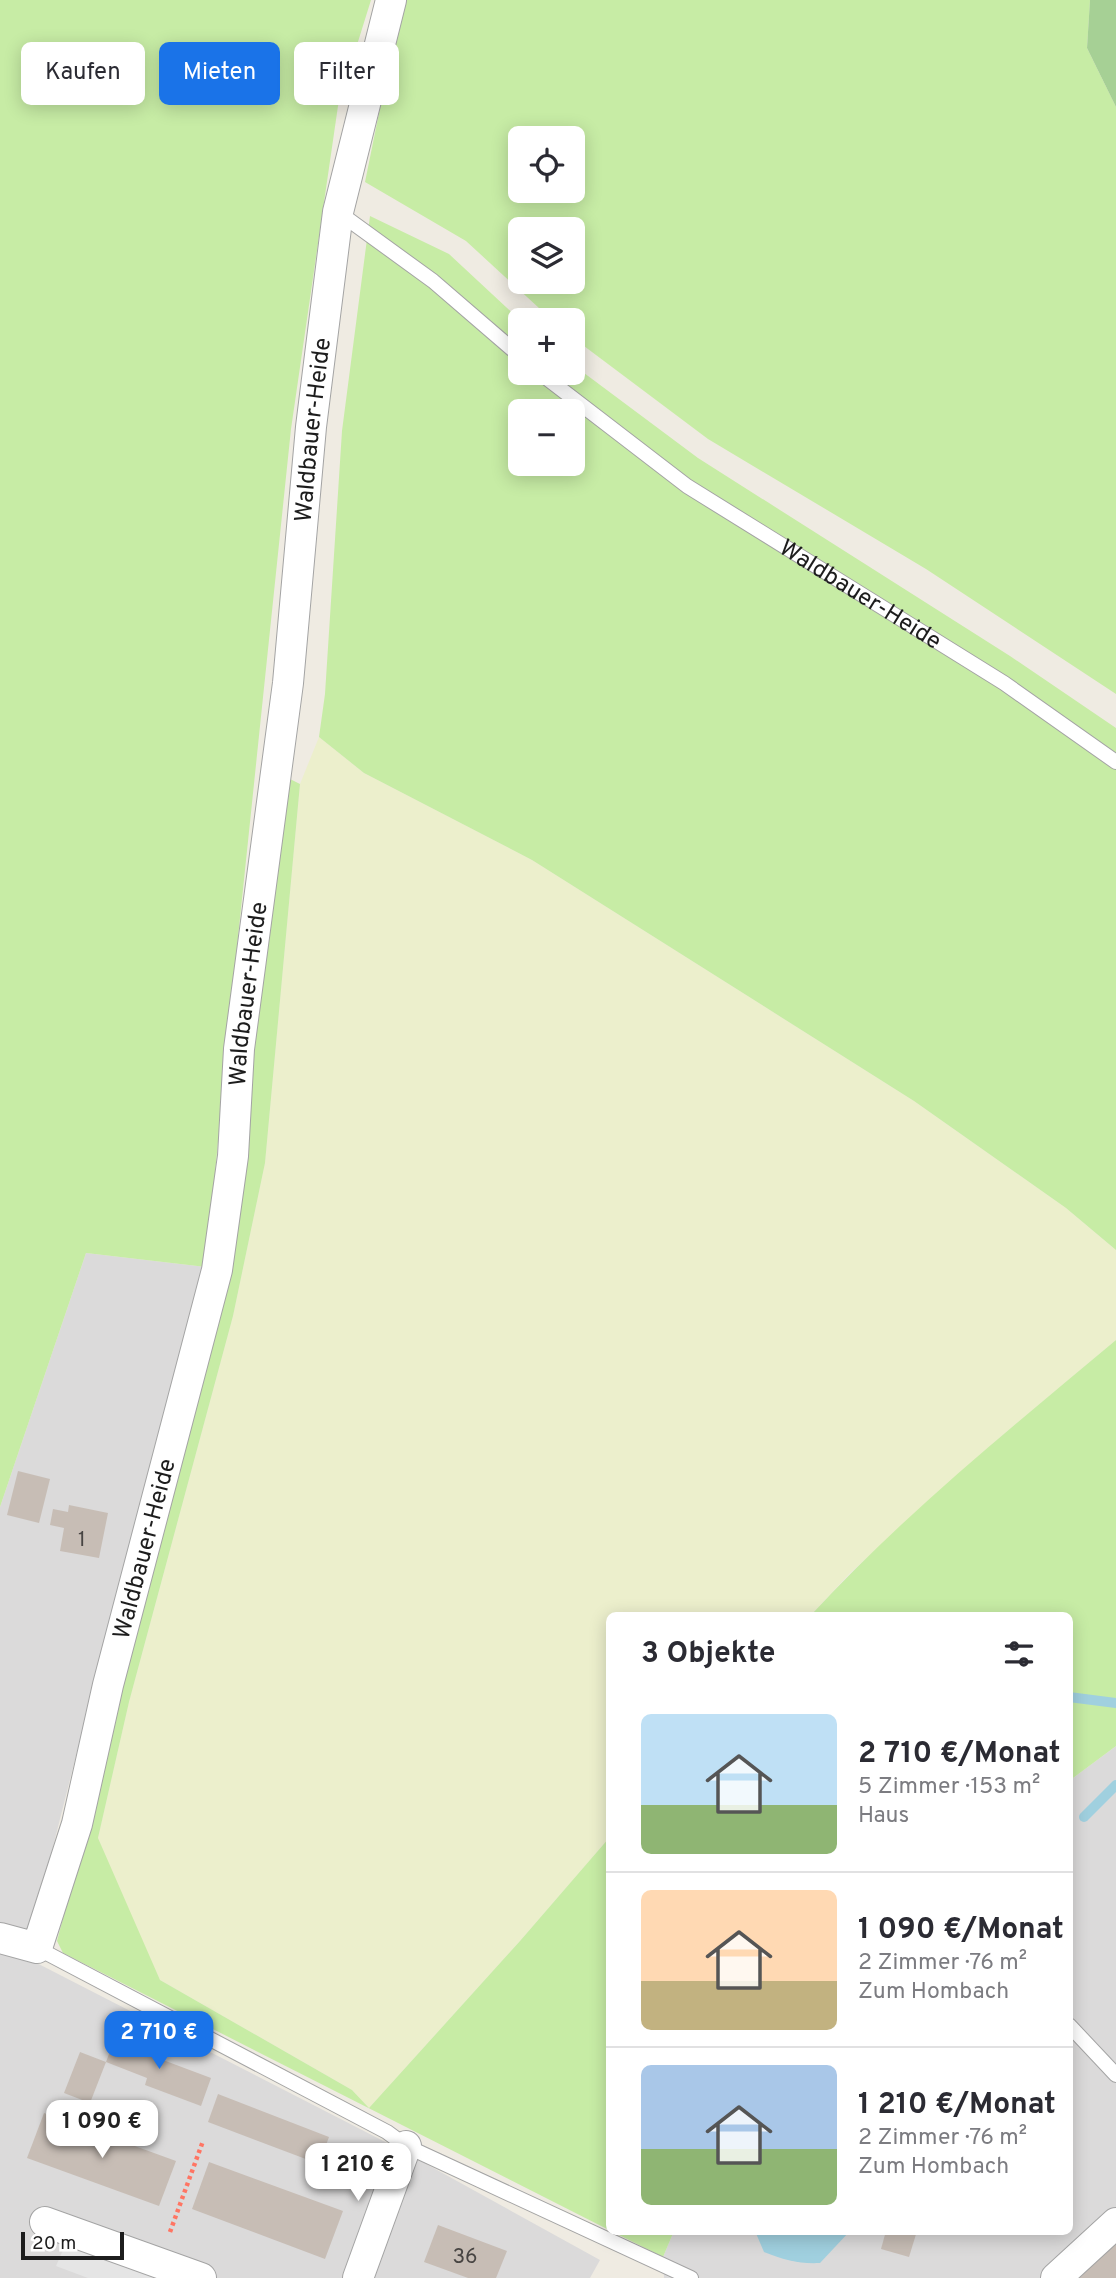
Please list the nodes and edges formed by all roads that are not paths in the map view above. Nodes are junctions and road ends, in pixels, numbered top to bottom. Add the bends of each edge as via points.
1 (391, 0) edge
2 (338, 212) junction
3 (508, 346) edge
4 (556, 385) edge
5 (1116, 762) edge
6 (0, 1938) edge
7 (37, 1948) junction
8 (1073, 2029) edge
9 (1116, 2075) edge
10 (406, 2146) junction
11 (45, 2222) dead end
12 (1116, 2223) edge
13 (201, 2278) edge
14 (358, 2278) edge
15 (691, 2278) edge
16 (1056, 2278) edge

1 - 2 street, Waldbauer-Heide
2 - 3 lane via 433,281
2 - 7 street, Waldbauer-Heide via 311,426 288,683 239,1049 233,1156 218,1270 108,1685 77,1824
4 - 5 lane, Waldbauer-Heide via 687,486 1004,683
6 - 7 street
7 - 10 lane
8 - 9 lane
10 - 14 street
10 - 15 lane
11 - 13 street
12 - 16 street

